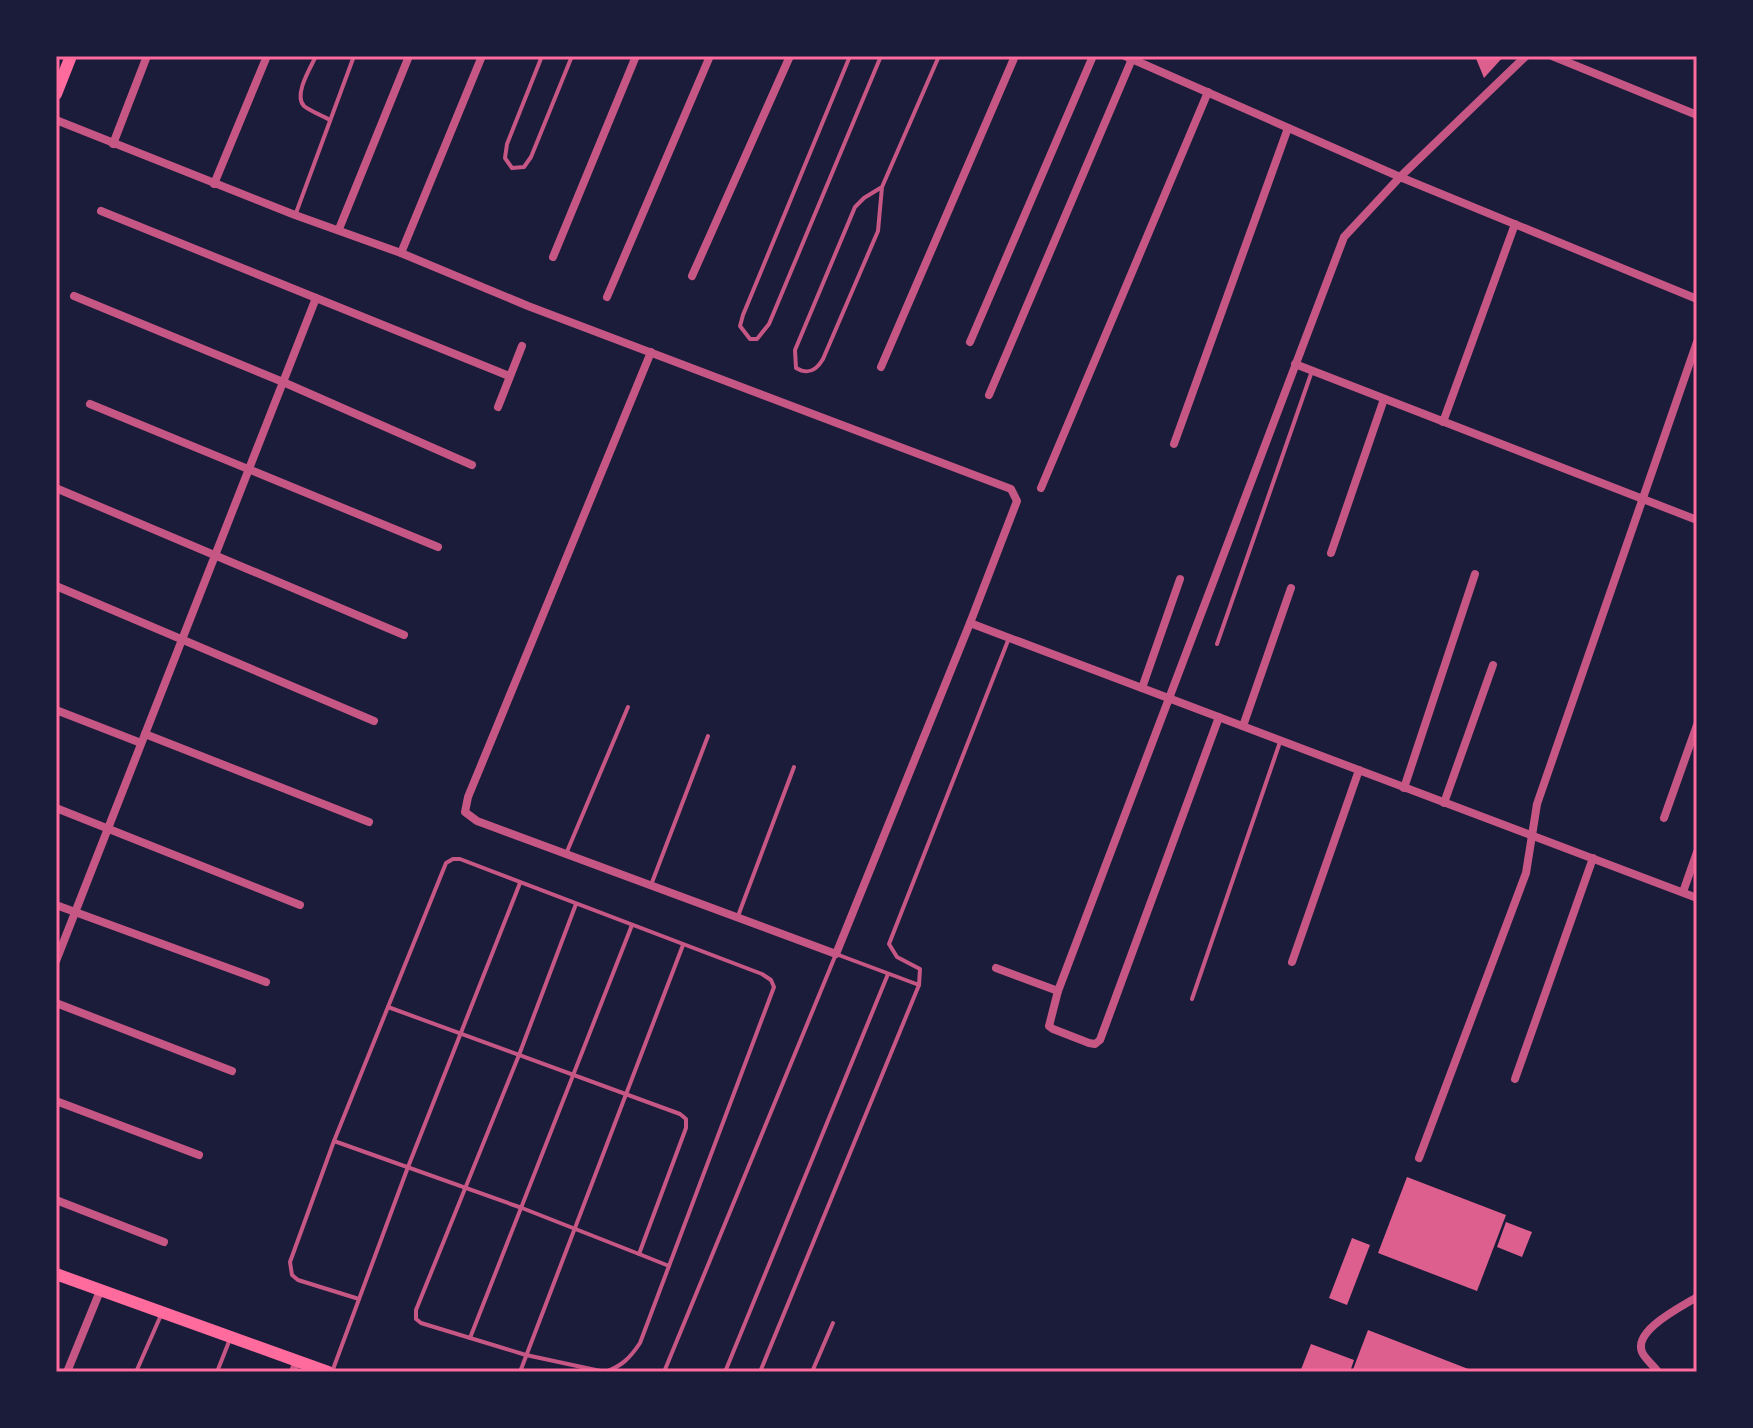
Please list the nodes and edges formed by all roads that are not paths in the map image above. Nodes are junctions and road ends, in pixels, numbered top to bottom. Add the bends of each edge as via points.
1 (71, 56) edge
2 (147, 56) edge
3 (267, 56) edge
4 (316, 56) edge
5 (354, 56) edge
6 (409, 56) edge
7 (482, 56) edge
8 (542, 56) edge
9 (572, 56) edge
10 (636, 56) edge
11 (710, 56) edge
12 (790, 56) edge
13 (850, 56) edge
14 (881, 56) edge
15 (939, 56) edge
16 (1015, 56) edge
17 (1093, 56) edge
18 (1526, 56) edge
19 (1552, 56) edge
20 (1128, 58) edge
21 (1208, 92) junction
22 (56, 94) edge
23 (1697, 115) edge
24 (329, 119) junction
25 (56, 120) edge
26 (1288, 128) junction
27 (113, 144) junction
28 (1400, 177) junction
29 (214, 184) junction
30 (882, 187) junction
31 (101, 211) dead end
32 (295, 215) junction
33 (1515, 224) junction
34 (339, 229) junction
35 (401, 253) junction
36 (553, 257) dead end
37 (692, 276) dead end
38 (74, 296) dead end
39 (607, 297) dead end
40 (316, 298) junction
41 (1697, 299) edge
42 (970, 342) dead end
43 (1697, 342) edge
44 (522, 346) dead end
45 (651, 352) junction
46 (1295, 364) junction
47 (881, 367) dead end
48 (1312, 371) junction
49 (509, 376) junction
50 (283, 382) junction
51 (989, 395) dead end
52 (1384, 399) junction
53 (90, 404) dead end
54 (498, 407) dead end
55 (1443, 422) junction
56 (1174, 444) dead end
57 (472, 465) dead end
58 (249, 470) junction
59 (1041, 488) dead end
60 (58, 489) edge
61 (1641, 499) junction
62 (1697, 520) edge
63 (438, 547) dead end
64 (1331, 553) dead end
65 (217, 555) junction
66 (1475, 574) dead end
67 (1180, 579) dead end
68 (56, 586) edge
69 (1291, 588) dead end
70 (970, 623) junction
71 (404, 635) dead end
72 (1009, 638) junction
73 (182, 640) junction
74 (1217, 644) dead end
75 (1493, 665) dead end
76 (1142, 688) junction
77 (1170, 698) junction
78 (628, 707) dead end
79 (56, 710) edge
80 (1219, 717) junction
81 (374, 721) dead end
82 (1697, 725) edge
83 (1243, 726) junction
84 (145, 734) junction
85 (708, 736) dead end
86 (1281, 740) junction
87 (141, 743) junction
88 (794, 767) dead end
89 (1359, 770) junction
90 (1404, 788) junction
91 (1444, 803) junction
92 (56, 808) edge
93 (1664, 818) dead end
94 (369, 822) dead end
95 (108, 828) junction
96 (1531, 836) junction
97 (1697, 852) edge
98 (566, 854) junction
99 (1593, 858) junction
100 (520, 883) junction
101 (651, 885) junction
102 (1683, 892) junction
103 (1697, 898) edge
104 (576, 904) junction
105 (56, 905) edge
106 (300, 905) dead end
107 (76, 912) junction
108 (737, 918) junction
109 (632, 925) junction
110 (683, 945) junction
111 (836, 954) junction
112 (56, 961) edge
113 (1292, 962) dead end
114 (996, 968) dead end
115 (888, 974) junction
116 (266, 982) dead end
117 (919, 985) junction
118 (1058, 991) junction
119 (1192, 999) dead end
120 (56, 1003) edge
121 (388, 1007) junction
122 (462, 1034) junction
123 (519, 1055) junction
124 (232, 1071) dead end
125 (574, 1075) junction
126 (1515, 1079) dead end
127 (628, 1094) junction
128 (56, 1101) edge
129 (334, 1141) junction
130 (199, 1155) dead end
131 (1419, 1158) dead end
132 (408, 1167) junction
133 (466, 1188) junction
134 (56, 1200) edge
135 (522, 1208) junction
136 (574, 1229) junction
137 (164, 1242) dead end
138 (639, 1254) junction
139 (669, 1266) junction
140 (56, 1274) edge
141 (100, 1291) junction
142 (1697, 1297) edge
143 (359, 1299) junction
144 (162, 1312) junction
145 (833, 1323) dead end
146 (231, 1337) junction
147 (470, 1338) junction
148 (526, 1355) junction
149 (295, 1366) edge
150 (67, 1372) edge
151 (136, 1372) edge
152 (217, 1372) edge
153 (330, 1372) edge
154 (520, 1372) edge
155 (664, 1372) edge
156 (725, 1372) edge
157 (760, 1372) edge
158 (812, 1372) edge
159 (1658, 1372) edge

1 - 22 main road
2 - 27 street
3 - 29 street
4 - 24 lane via 300,100
5 - 24 lane
6 - 34 street
7 - 35 street
8 - 9 lane via 507,144 505,158 512,168 524,167 531,157
10 - 36 street
11 - 39 street
12 - 37 street
13 - 14 lane via 743,315 740,326 750,339 757,339 769,324
15 - 30 lane
16 - 47 street
17 - 42 street
18 - 28 street
19 - 23 street
20 - 21 street
20 - 51 street
21 - 26 street
21 - 59 street
24 - 32 lane
25 - 27 street
26 - 28 street
26 - 56 street
27 - 29 street
28 - 33 street
28 - 46 street via 1344,237
29 - 32 street
30 - 30 lane via 878,231 823,359 818,368 803,372 796,368 795,350 849,219 864,198
31 - 40 street
32 - 34 street
33 - 41 street
33 - 55 street
34 - 35 street
35 - 45 street
38 - 50 street
40 - 49 street
40 - 50 street
43 - 61 street
44 - 49 street
45 - 70 street via 1011,489 1017,501
45 - 98 street via 465,812
46 - 48 street
46 - 77 street
48 - 52 street
48 - 74 lane
49 - 54 street
50 - 57 street
50 - 58 street
52 - 55 street
52 - 64 street
53 - 58 street
55 - 61 street
58 - 63 street
58 - 65 street
60 - 65 street
61 - 62 street
61 - 96 street via 1537,804
65 - 71 street
65 - 73 street
66 - 90 street
67 - 76 street
68 - 73 street
69 - 83 street
70 - 72 street
70 - 111 street
72 - 76 street
72 - 117 lane via 889,944 897,957 920,969
73 - 81 street
73 - 84 street
75 - 91 street
76 - 77 street
77 - 80 street
77 - 118 street
78 - 98 lane
79 - 87 street
80 - 83 street
80 - 118 street via 1095,1044 1049,1026
82 - 93 street
83 - 86 street
84 - 87 street
84 - 94 street
85 - 101 lane
86 - 89 street
86 - 119 lane
87 - 95 street
88 - 108 lane
89 - 90 street
89 - 113 street
90 - 91 street
91 - 96 street
92 - 95 street
95 - 106 street
95 - 107 street
96 - 99 street
96 - 131 street via 1526,873
97 - 102 street
98 - 101 street
99 - 102 street
99 - 126 street
100 - 104 lane
100 - 121 lane via 460,859 446,863
100 - 122 lane
101 - 108 street
102 - 103 street
104 - 109 lane
104 - 123 lane
105 - 107 street
107 - 112 street
107 - 116 street
108 - 111 street
109 - 110 lane
109 - 125 lane
110 - 127 lane
110 - 139 lane via 762,974 774,987
111 - 115 lane
111 - 155 lane
114 - 118 street
115 - 117 lane
115 - 156 lane
117 - 157 lane
120 - 124 street
121 - 122 lane
121 - 129 lane
122 - 123 lane
122 - 132 lane
123 - 125 lane
123 - 133 lane
125 - 127 lane
125 - 135 lane
127 - 136 lane
127 - 138 lane via 686,1119
128 - 130 street
129 - 132 lane
129 - 143 lane via 290,1269 298,1280
132 - 133 lane
132 - 143 lane
133 - 135 lane
133 - 147 lane via 416,1319
134 - 137 street
135 - 136 lane
135 - 147 lane
136 - 138 lane
136 - 148 lane
138 - 139 lane
139 - 148 lane via 640,1343 617,1368 605,1372
140 - 141 main road
141 - 144 main road
141 - 150 street
142 - 159 street via 1646,1332 1642,1352
143 - 153 lane
144 - 146 main road
144 - 151 lane
145 - 158 lane
146 - 149 main road
146 - 152 lane
147 - 148 lane
148 - 154 lane
149 - 153 main road

